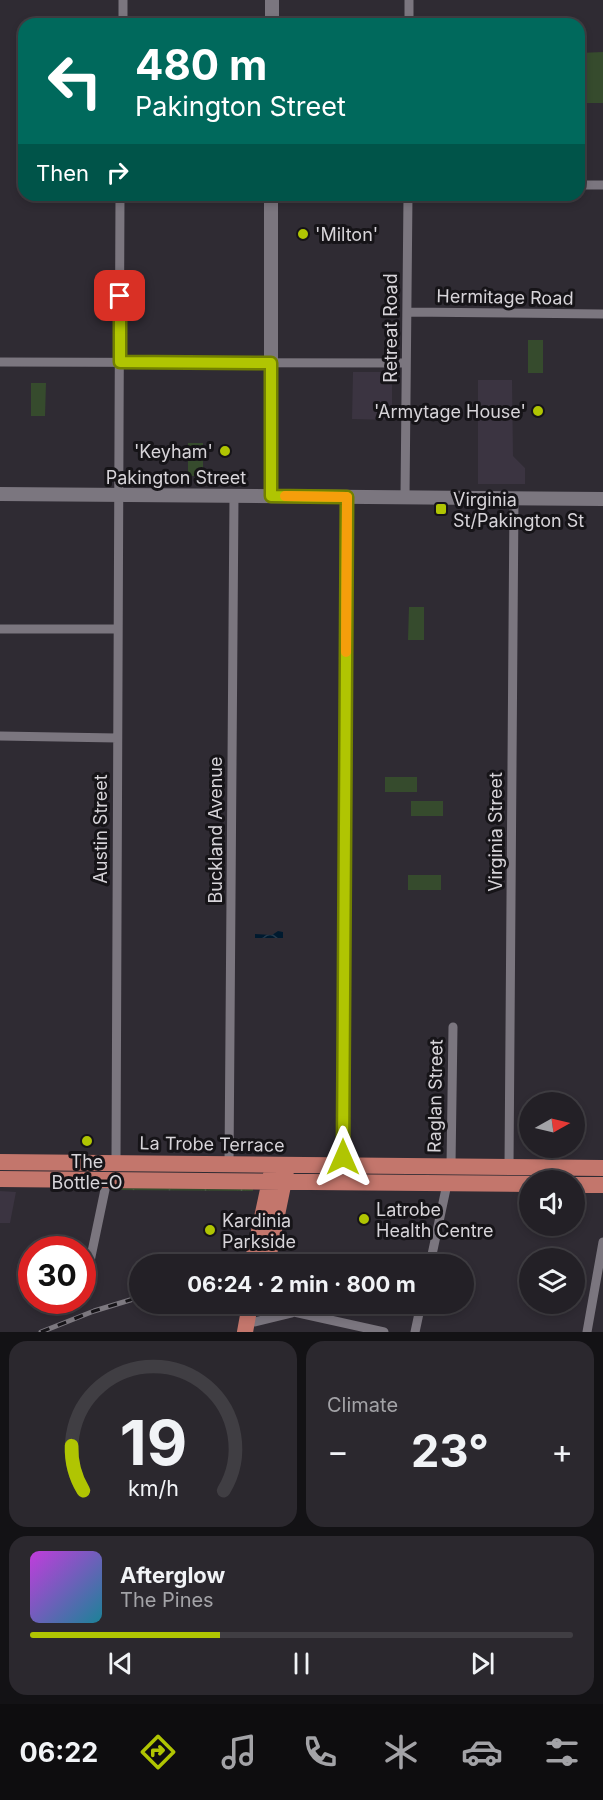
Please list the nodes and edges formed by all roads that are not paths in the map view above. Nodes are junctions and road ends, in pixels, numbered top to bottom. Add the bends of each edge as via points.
1 (123, 0) edge
2 (272, 0) edge
3 (409, 0) edge
4 (123, 18) edge
5 (272, 18) edge
6 (409, 18) edge
7 (585, 185) edge
8 (603, 185) edge
9 (120, 201) edge
10 (271, 201) edge
11 (408, 201) edge
12 (407, 312) junction
13 (603, 315) edge
14 (0, 362) edge
15 (120, 362) junction
16 (271, 363) junction
17 (406, 363) junction
18 (0, 494) edge
19 (118, 495) junction
20 (234, 496) junction
21 (271, 496) junction
22 (347, 497) junction
23 (405, 497) junction
24 (514, 498) junction
25 (603, 499) edge
26 (0, 629) edge
27 (118, 629) junction
28 (0, 736) edge
29 (117, 738) junction
30 (453, 1027) dead end
31 (0, 1162) edge
32 (116, 1162) junction
33 (229, 1164) junction
34 (280, 1164) junction
35 (343, 1164) junction
36 (451, 1165) junction
37 (509, 1166) junction
38 (603, 1168) edge
39 (0, 1179) edge
40 (107, 1180) junction
41 (277, 1182) junction
42 (447, 1184) junction
43 (519, 1184) edge
44 (585, 1185) edge
45 (603, 1185) edge
46 (95, 1236) edge
47 (603, 1242) edge
48 (255, 1254) edge
49 (268, 1254) edge
50 (432, 1254) edge
51 (602, 1258) edge
52 (242, 1314) edge
53 (255, 1314) edge
54 (289, 1314) edge
55 (303, 1314) edge
56 (419, 1314) edge
57 (251, 1329) edge
58 (238, 1332) edge
59 (384, 1332) edge
60 (415, 1332) edge
61 (587, 1332) edge

1 - 4 street
2 - 5 street
3 - 6 street
7 - 8 street
9 - 15 street, Austin Street
10 - 16 street
11 - 12 street, Retreat Road
12 - 13 street, Hermitage Road
12 - 17 street, Retreat Road
14 - 15 street
15 - 16 street
15 - 19 street, Austin Street
16 - 17 street
16 - 21 street
17 - 23 street, Retreat Road
18 - 19 street, Pakington Street
19 - 20 street, Pakington Street
19 - 27 street, Austin Street
20 - 21 street, Pakington Street
20 - 33 street, Buckland Avenue
21 - 22 street, Pakington Street
22 - 23 street, Pakington Street
22 - 35 street
23 - 24 street, Pakington Street
24 - 25 street, Pakington Street
24 - 37 street, Virginia Street
26 - 27 street
27 - 29 street, Austin Street
28 - 29 street
29 - 32 street, Austin Street
30 - 36 street, Raglan Street
31 - 32 highway, La Trobe Terrace
32 - 33 highway, La Trobe Terrace
33 - 34 highway, La Trobe Terrace
34 - 35 highway, La Trobe Terrace
34 - 41 highway
35 - 36 highway, La Trobe Terrace
36 - 37 highway, La Trobe Terrace
37 - 38 highway, La Trobe Terrace
39 - 40 highway, La Trobe Terrace
40 - 41 highway, La Trobe Terrace
40 - 46 street
41 - 42 highway, La Trobe Terrace
41 - 48 highway
41 - 49 highway
42 - 43 highway, La Trobe Terrace
42 - 50 street
44 - 45 highway
47 - 51 street
51 - 61 street
52 - 58 highway
53 - 57 highway
54 - 57 street
55 - 59 street
56 - 60 street

